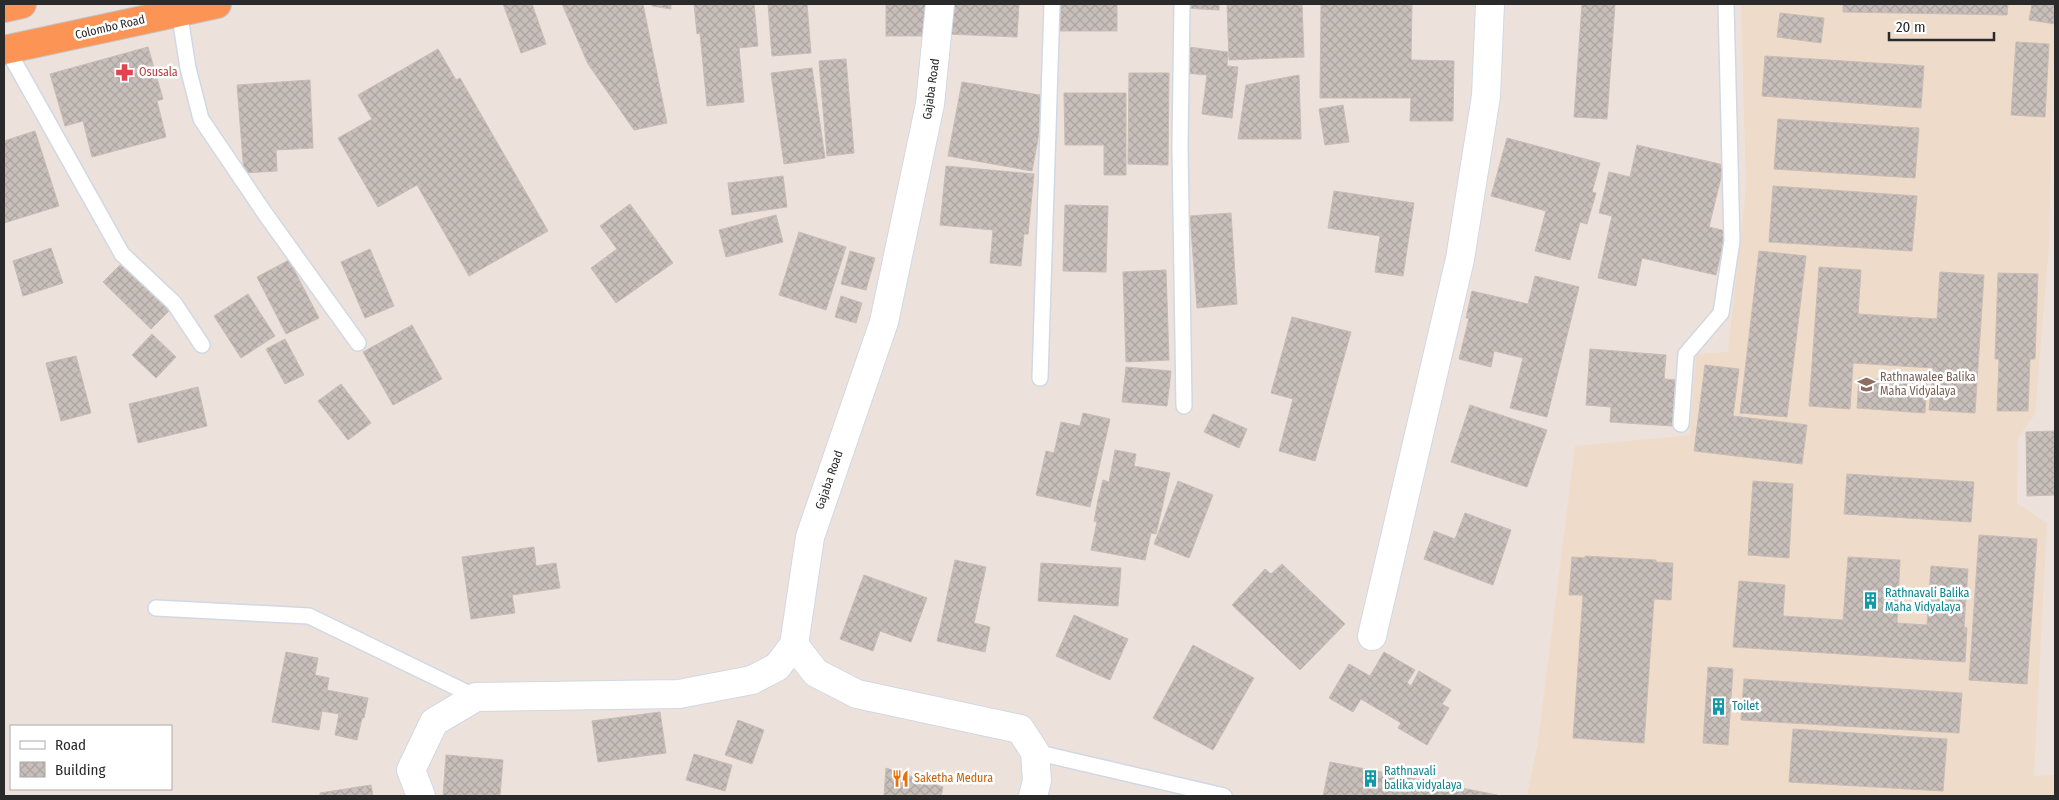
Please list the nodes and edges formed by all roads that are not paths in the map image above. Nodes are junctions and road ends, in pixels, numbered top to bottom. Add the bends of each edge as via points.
1 (22, 4) edge
2 (217, 4) edge
3 (940, 4) edge
4 (1052, 4) edge
5 (1182, 4) edge
6 (1490, 4) edge
7 (1726, 4) edge
8 (4, 8) edge
9 (179, 11) junction
10 (5, 50) edge
11 (358, 343) dead end
12 (202, 345) dead end
13 (1040, 378) dead end
14 (1184, 406) dead end
15 (1681, 424) dead end
16 (156, 608) dead end
17 (1372, 636) dead end
18 (794, 645) junction
19 (476, 697) junction
20 (1035, 752) junction
21 (421, 796) edge
22 (1034, 796) edge
23 (1224, 796) edge

1 - 8 highway
2 - 9 highway, Colombo Road
3 - 18 street, Gajaba Road via 930,104 884,322 810,537
4 - 13 lane
5 - 14 lane via 1180,146
6 - 17 street via 1486,96 1460,259
7 - 15 lane via 1732,241 1721,313 1686,354
9 - 10 highway, Colombo Road
9 - 11 lane via 201,120
10 - 12 lane via 122,254 174,303
16 - 19 lane via 309,616
18 - 19 street via 777,667 752,680 679,694
18 - 20 street via 816,674 857,694 1020,729
19 - 21 street via 434,722 411,770
20 - 22 street via 1037,782
20 - 23 lane

